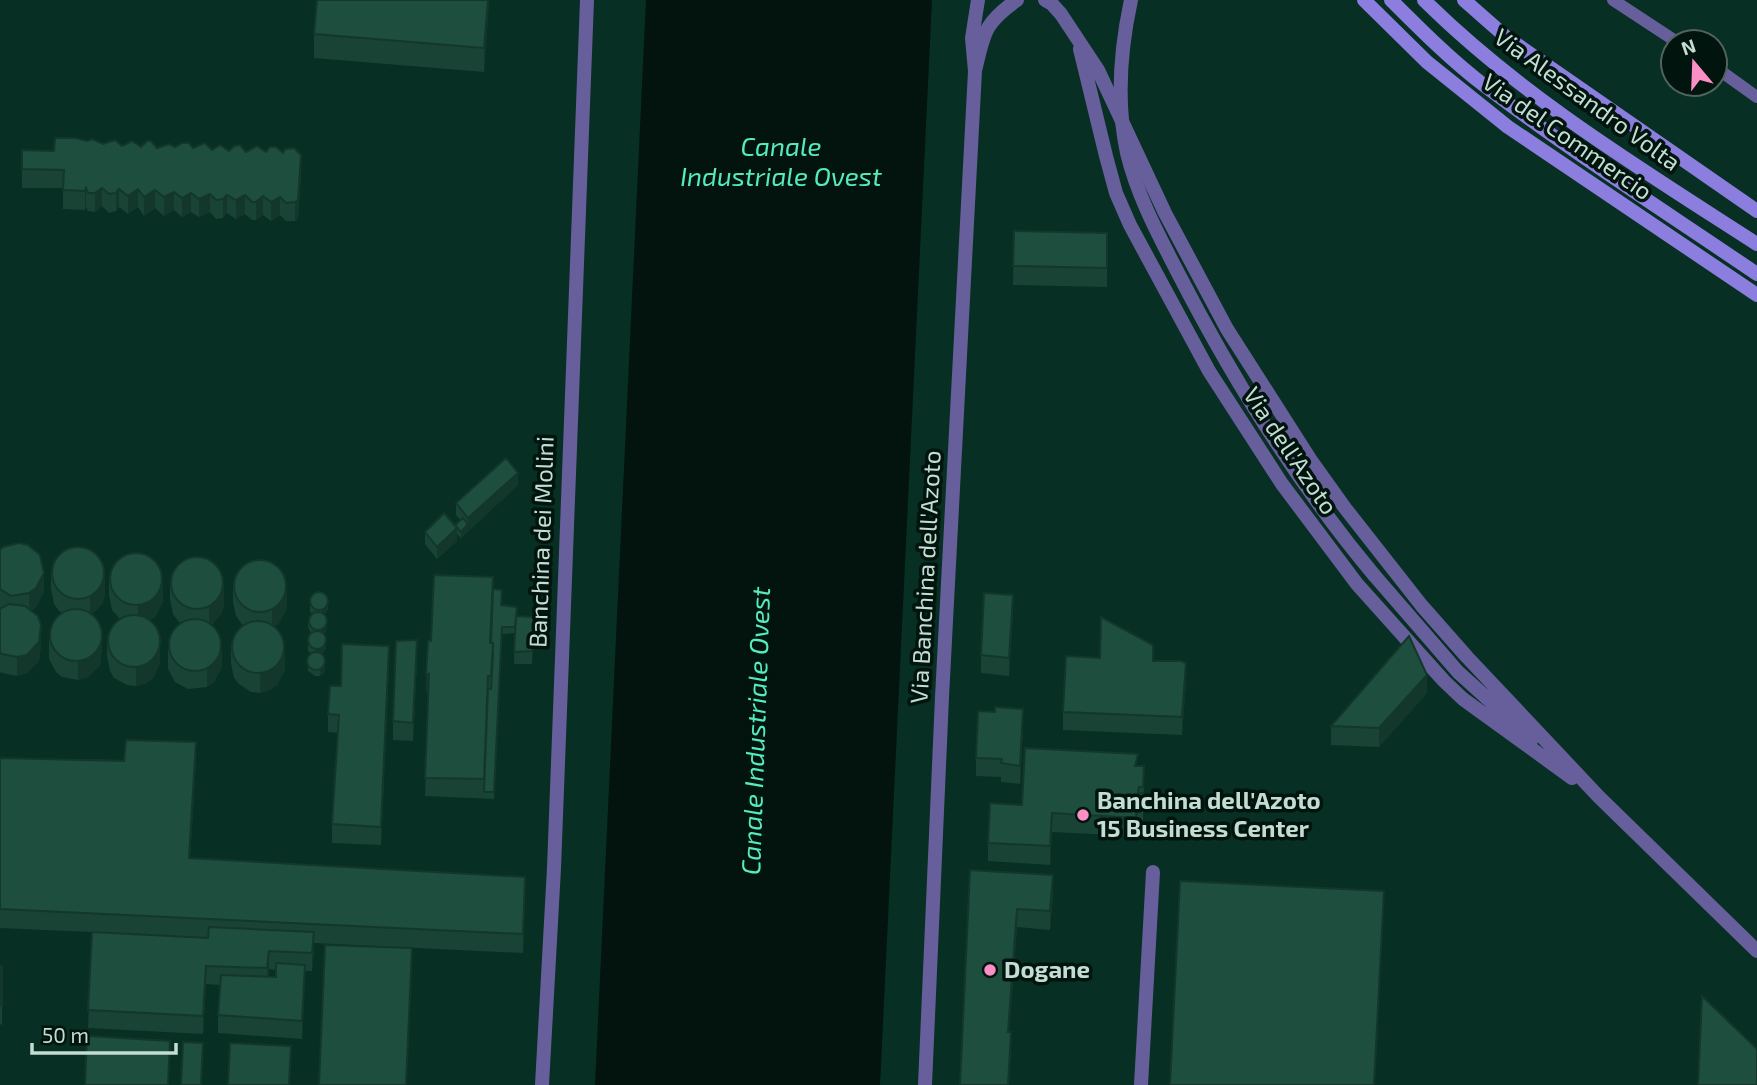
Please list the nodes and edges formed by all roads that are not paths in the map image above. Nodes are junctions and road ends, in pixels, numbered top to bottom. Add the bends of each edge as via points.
1 (587, 0) edge
2 (978, 0) edge
3 (1017, 0) edge
4 (1045, 0) edge
5 (1130, 0) edge
6 (1364, 0) edge
7 (1391, 0) edge
8 (1424, 0) edge
9 (1464, 0) edge
10 (1613, 0) edge
11 (1659, 30) edge
12 (1077, 37) junction
13 (975, 71) junction
14 (1729, 77) edge
15 (1757, 97) edge
16 (1757, 211) edge
17 (1757, 244) edge
18 (1757, 274) edge
19 (1757, 295) edge
20 (1599, 797) junction
21 (1153, 872) dead end
22 (1757, 951) edge
23 (542, 1085) edge
24 (925, 1085) edge
25 (1142, 1085) edge

1 - 23 street, Banchina dei Molini
2 - 13 street via 972,38
3 - 13 street via 990,24
4 - 12 street, Via dell'Azoto
5 - 20 street, Via dell'Azoto, bridge via 1120,107 1128,155 1143,199 1191,298 1249,398 1299,478 1374,575 1474,687
6 - 19 street, Via del Commercio via 1427,62 1508,127
7 - 18 street, Via Alessandro Volta via 1484,85
8 - 17 street, Via Alessandro Volta via 1517,83
9 - 16 street, Via del Commercio via 1506,37
10 - 11 lane
12 - 20 street, Via dell'Azoto via 1098,70 1195,273 1310,459 1422,606
12 - 20 street, Via dell'Azoto via 1116,193 1130,225 1209,371 1282,484 1357,584 1444,681
13 - 24 street, Via Banchina dell'Azoto
14 - 15 lane
20 - 22 street, Via dell'Azoto
21 - 25 street

